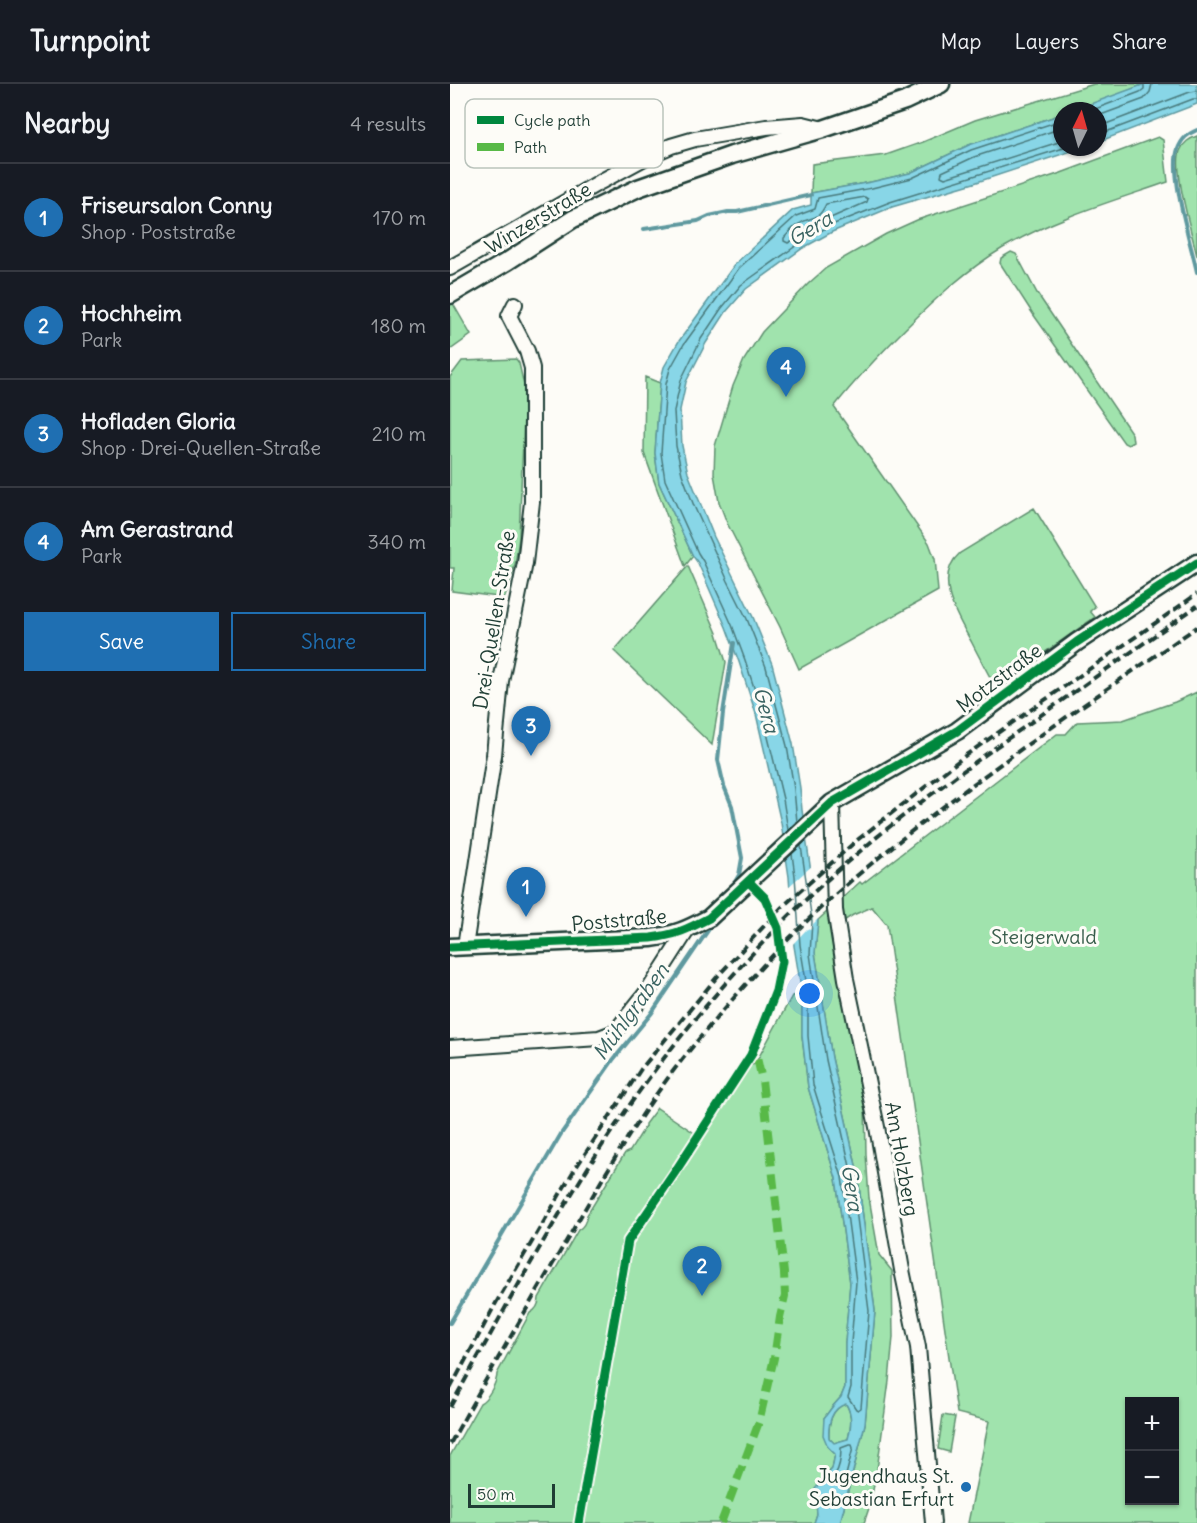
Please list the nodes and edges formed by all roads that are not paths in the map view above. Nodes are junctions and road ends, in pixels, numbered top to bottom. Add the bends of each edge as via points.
1 (941, 84) edge
2 (823, 129) junction
3 (663, 149) edge
4 (626, 168) edge
5 (450, 267) edge
6 (450, 295) edge
7 (515, 304) dead end
8 (1197, 563) edge
9 (831, 803) junction
10 (819, 816) joint
11 (688, 929) junction
12 (458, 947) edge
13 (450, 1048) edge
14 (933, 1523) edge

1 - 2 street, Winzerstraße via 905,101
2 - 3 street, Winzerstraße via 803,124 766,127 694,139
2 - 6 street, Winzerstraße via 732,155 607,202
4 - 5 street, Winzerstraße
7 - 12 street, Drei-Quellen-Straße via 509,316 532,368 532,502 525,563 501,681 494,754
8 - 9 street, Motzstraße via 1077,642 957,731
9 - 10 street, Motzstraße
9 - 14 street, Am Holzberg via 835,910 918,1347
10 - 11 street, Poststraße via 710,918
11 - 12 street, Poststraße via 651,938
11 - 13 street via 650,988 615,1032 599,1038

